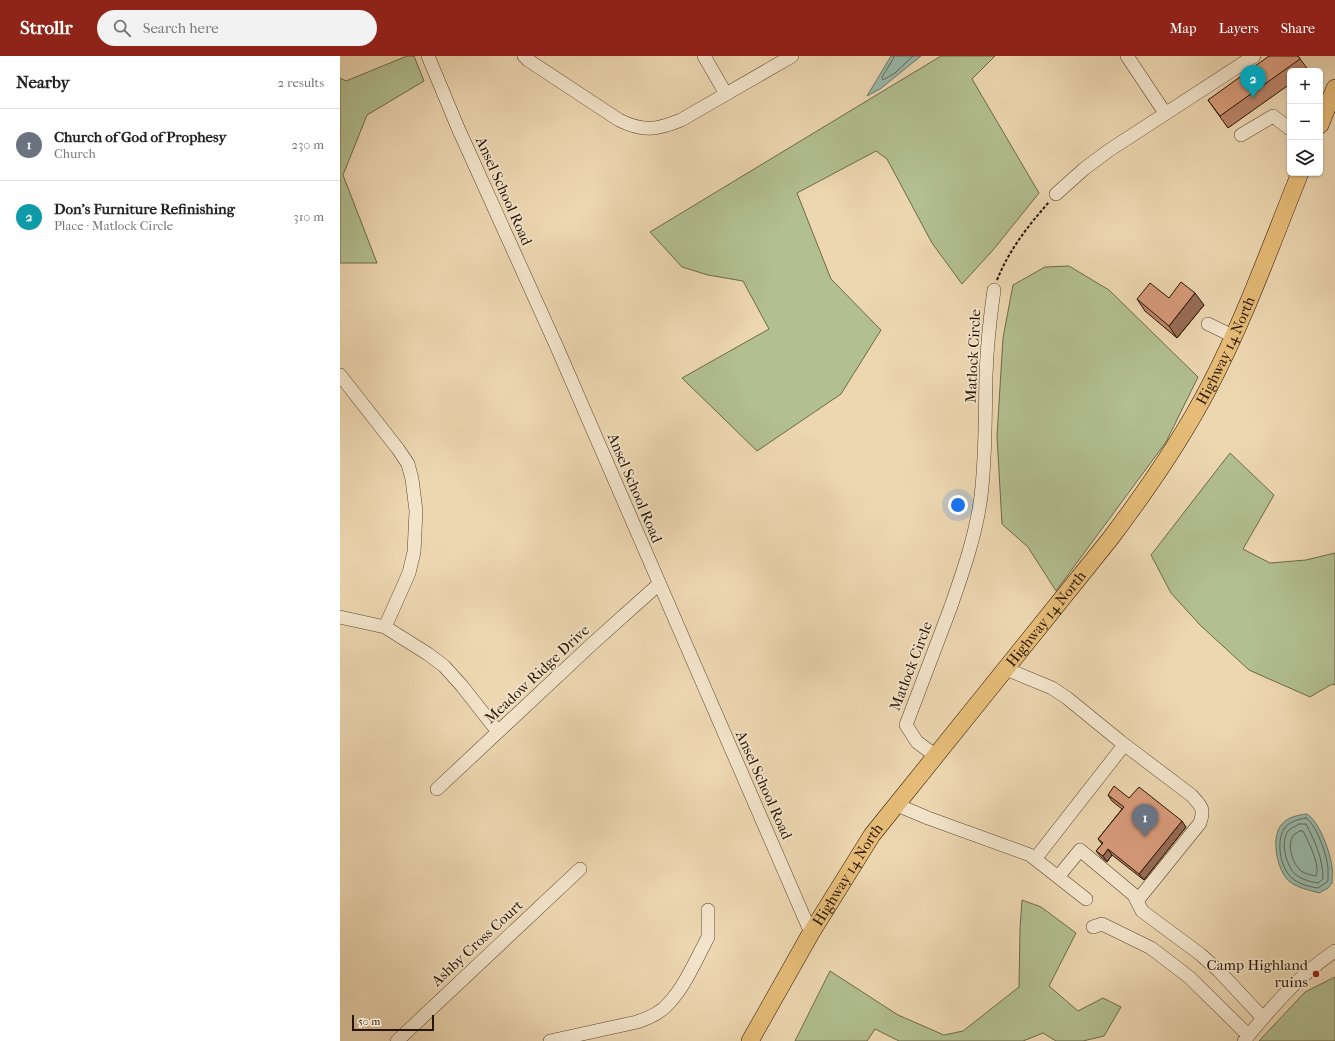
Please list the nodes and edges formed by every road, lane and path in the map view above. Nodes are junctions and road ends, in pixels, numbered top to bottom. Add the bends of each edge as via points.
1 (428, 56) edge
2 (524, 56) edge
3 (704, 56) edge
4 (792, 56) edge
5 (1127, 56) edge
6 (1254, 56) edge
7 (1335, 88) edge
8 (726, 94) junction
9 (1165, 113) junction
10 (1323, 118) edge
11 (1287, 127) edge
12 (1241, 135) dead end
13 (1299, 176) edge
14 (1056, 194) joint
15 (994, 290) joint
16 (1208, 324) dead end
17 (1233, 336) junction
18 (340, 375) edge
19 (659, 584) junction
20 (340, 617) edge
21 (385, 627) junction
22 (1006, 669) junction
23 (498, 732) junction
24 (1124, 745) junction
25 (936, 756) junction
26 (437, 788) dead end
27 (897, 804) junction
28 (1034, 859) junction
29 (580, 869) dead end
30 (1058, 877) junction
31 (1086, 899) dead end
32 (1137, 901) junction
33 (708, 910) dead end
34 (1093, 927) dead end
35 (811, 933) junction
36 (1335, 951) edge
37 (1263, 1018) junction
38 (1246, 1038) edge
39 (397, 1041) edge
40 (550, 1041) edge
41 (750, 1041) edge

1 - 19 street, Ansel School Road
2 - 8 street via 619,120 642,128 657,128 681,120
3 - 8 street
4 - 8 street
5 - 9 street
6 - 9 street
7 - 10 main road
9 - 14 street via 1096,160
11 - 12 street via 1273,116
13 - 17 main road, Highway 14 North
14 - 15 path, Matlock Circle via 1025,229 1012,250
15 - 25 street, Matlock Circle via 986,373 984,461 976,526 958,585 906,725 917,742
16 - 17 street
17 - 22 main road, Highway 14 North via 1209,387 1146,491
18 - 21 street via 403,456 408,464 414,490 416,511 410,573
19 - 23 street, Meadow Ridge Drive
19 - 35 street, Ansel School Road
20 - 21 street
21 - 23 street via 444,666
22 - 24 street via 1052,688
22 - 25 main road, Highway 14 North
23 - 26 street, Meadow Ridge Drive
24 - 28 street
24 - 32 street via 1191,795 1201,806 1203,813 1200,823
25 - 27 main road, Highway 14 North
27 - 28 street via 1030,855
27 - 35 main road, Highway 14 North via 872,835
28 - 30 street
29 - 39 street, Ashby Cross Court
30 - 31 street
30 - 32 street via 1080,850 1134,895
32 - 37 street via 1142,911 1219,971
33 - 40 street via 708,937 669,1004 637,1022
34 - 38 street via 1102,924 1151,948 1189,977
35 - 41 main road, Highway 14 North
36 - 37 street via 1302,976
37 - 38 street

